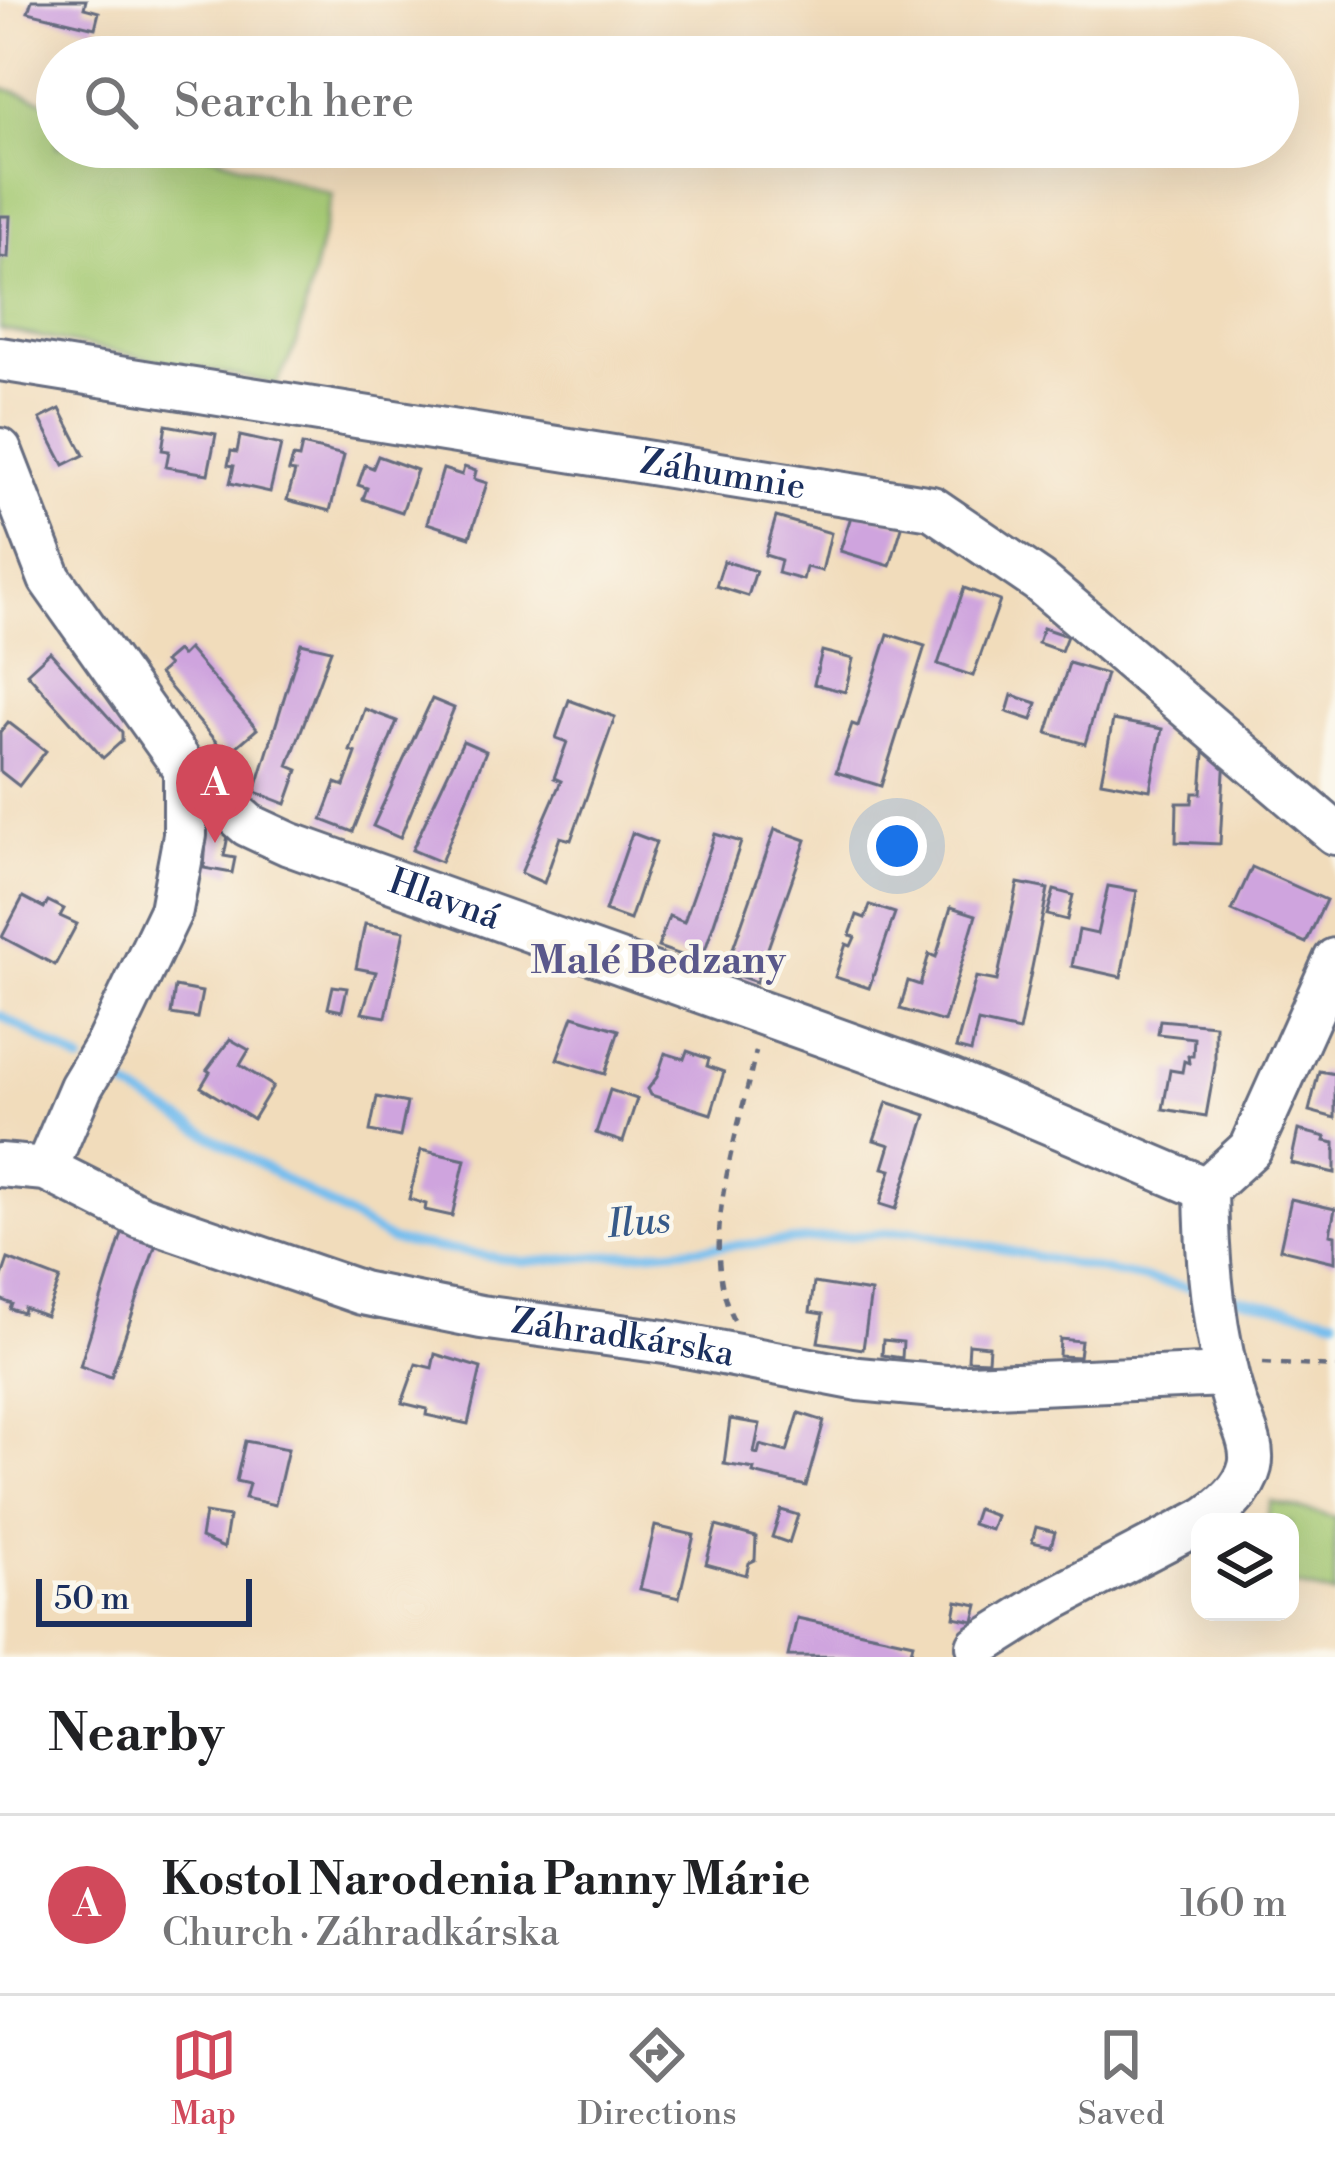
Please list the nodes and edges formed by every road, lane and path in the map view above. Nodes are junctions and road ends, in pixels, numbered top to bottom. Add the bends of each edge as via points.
1 (0, 358) edge
2 (0, 450) edge
3 (184, 769) junction
4 (1335, 833) edge
5 (1335, 960) edge
6 (763, 1016) junction
7 (0, 1165) edge
8 (46, 1168) junction
9 (1206, 1189) junction
10 (719, 1279) dead end
11 (1335, 1366) edge
12 (1225, 1370) junction
13 (1212, 1513) edge
14 (1191, 1527) edge
15 (978, 1646) dead end

1 - 4 street, Záhumnie via 932,508 1039,581
2 - 3 street, Hlavná via 50,579
3 - 6 street, Hlavná via 248,825 289,844
3 - 8 street via 184,835 171,910
5 - 9 street via 1250,1149
6 - 9 street, Hlavná via 949,1080
6 - 10 path via 716,1238
7 - 8 street, Záhradkárska
8 - 12 street, Záhradkárska via 141,1217 362,1293 481,1316 946,1387
9 - 12 street via 1207,1258
11 - 12 path via 1275,1362
12 - 13 street via 1252,1453 1236,1495
14 - 15 street

